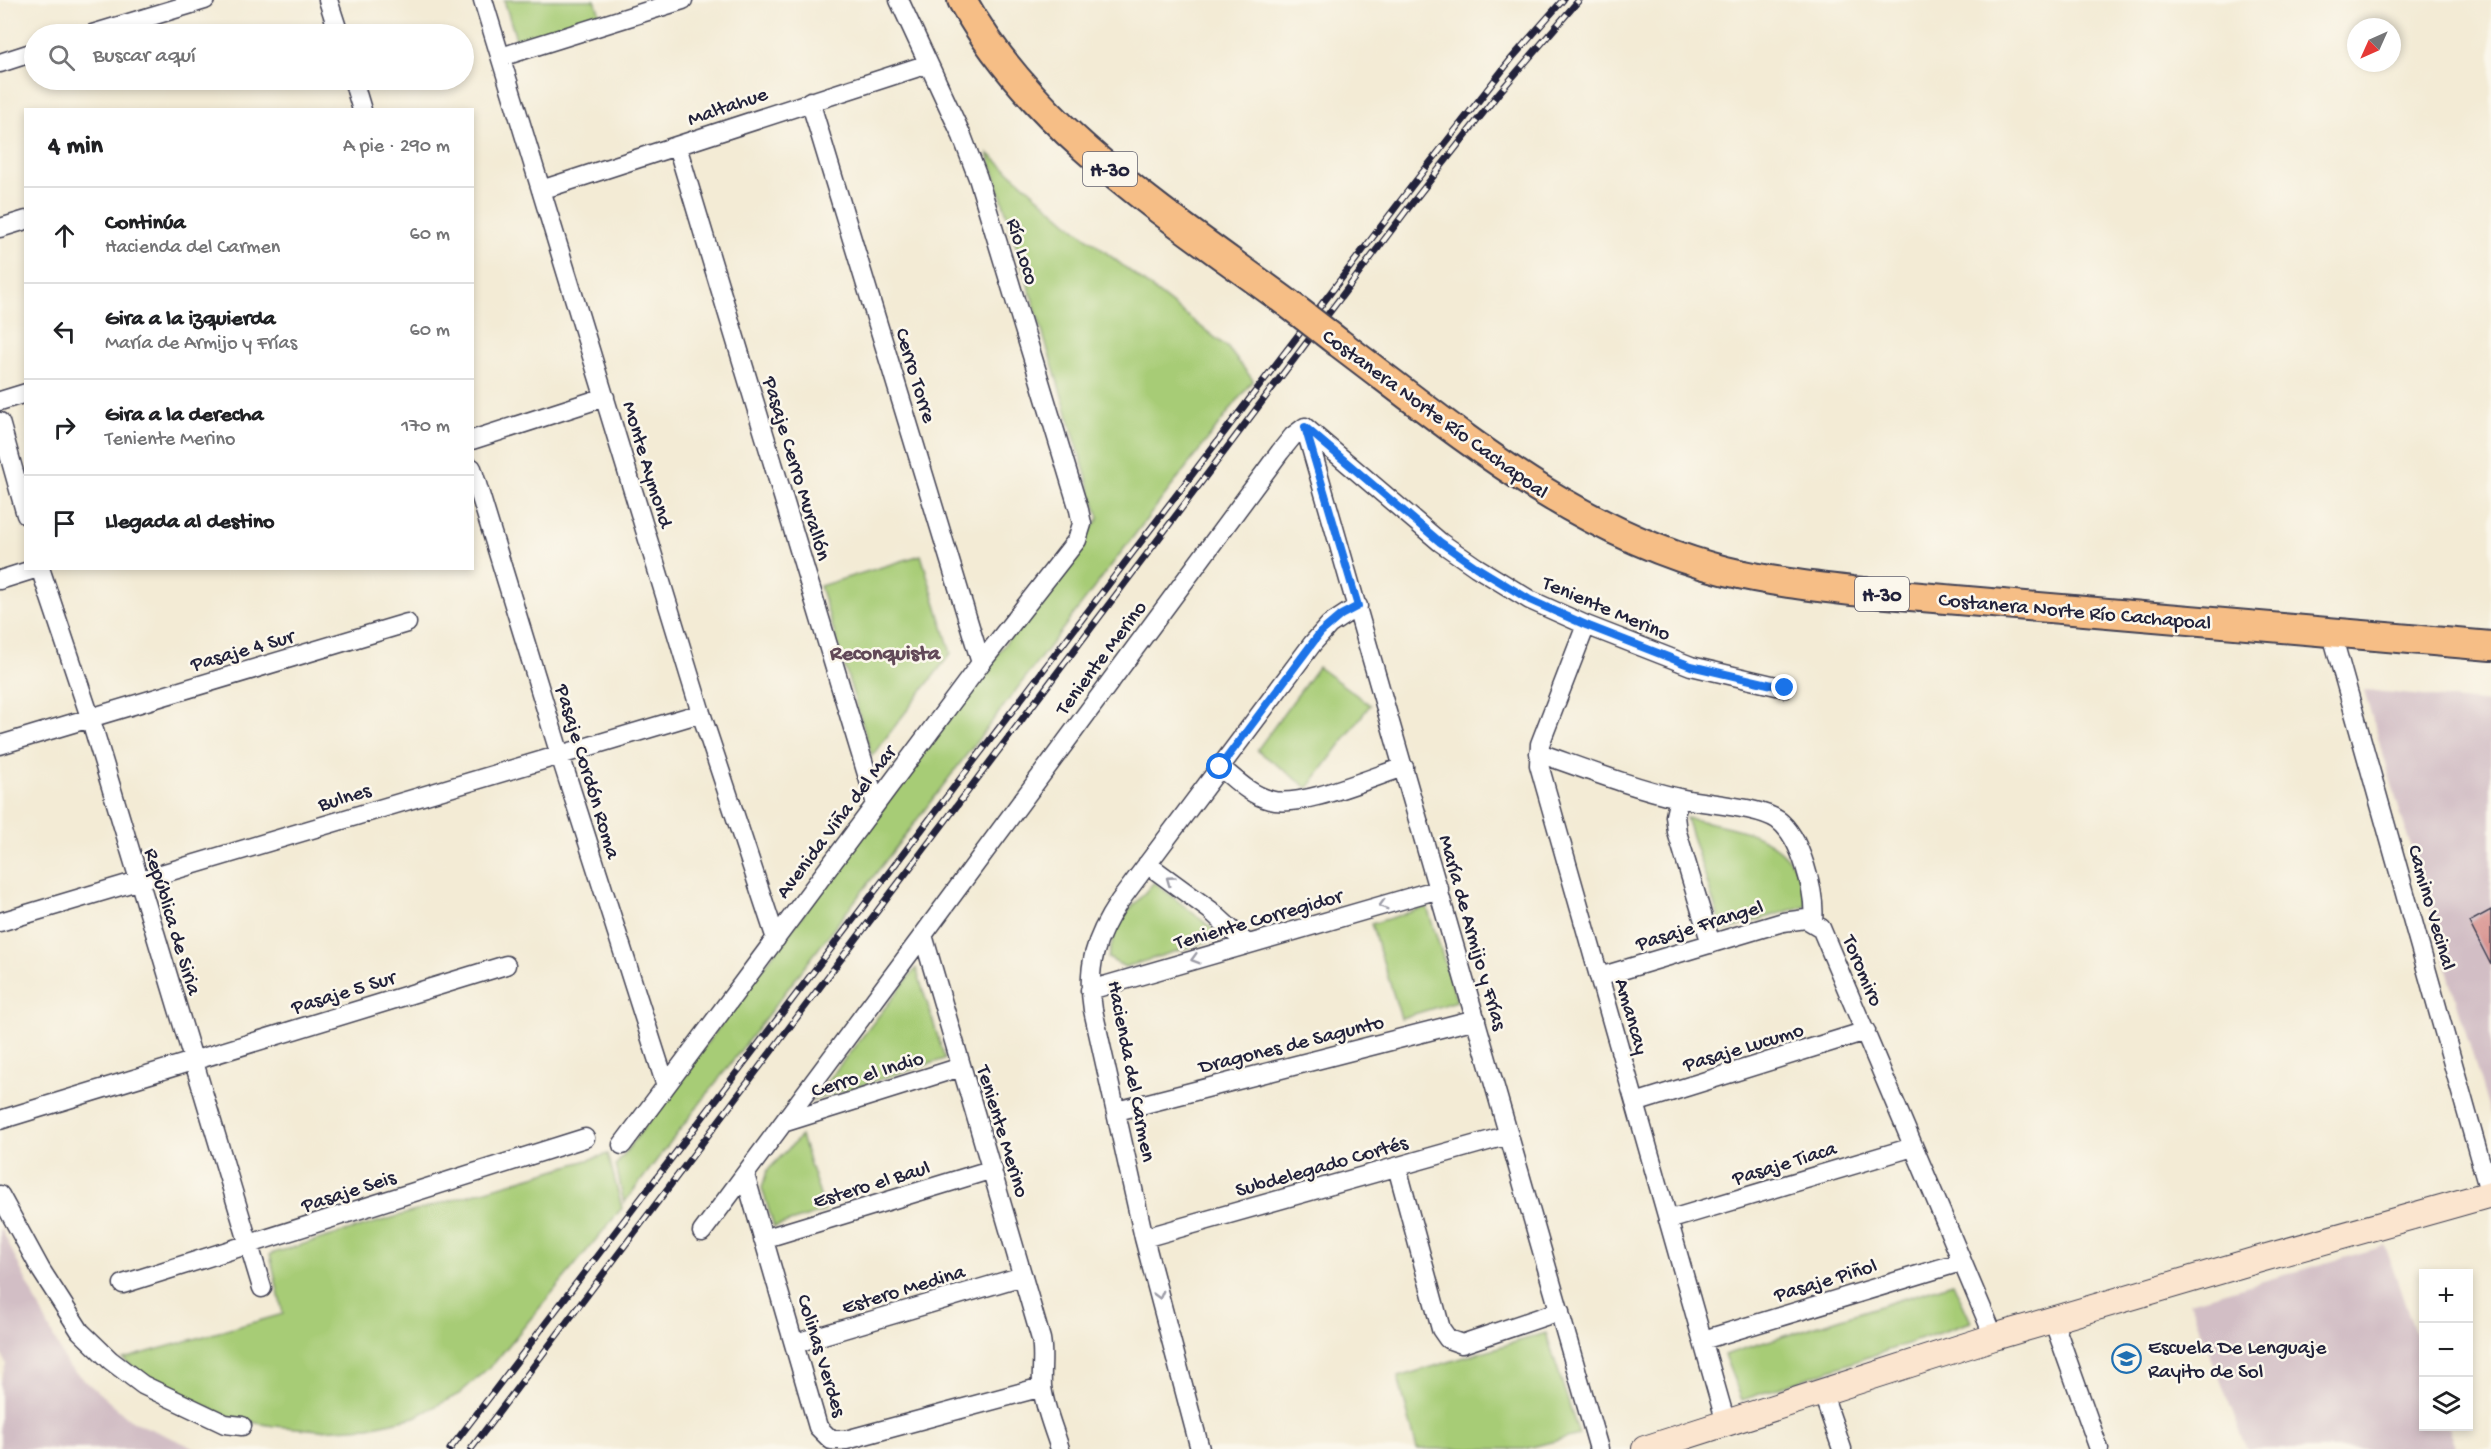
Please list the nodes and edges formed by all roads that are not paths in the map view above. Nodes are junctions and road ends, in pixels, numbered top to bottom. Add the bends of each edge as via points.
1 (205, 0) edge
2 (328, 0) edge
3 (483, 0) edge
4 (683, 0) edge
5 (899, 0) edge
6 (962, 0) edge
7 (125, 24) edge
8 (336, 24) edge
9 (24, 55) edge
10 (501, 57) junction
11 (0, 63) edge
12 (928, 63) junction
13 (356, 90) edge
14 (810, 101) junction
15 (361, 108) edge
16 (677, 146) junction
17 (541, 190) junction
18 (24, 221) edge
19 (0, 228) edge
20 (24, 394) edge
21 (605, 397) junction
22 (0, 400) edge
23 (0, 422) edge
24 (1305, 427) junction
25 (474, 439) edge
26 (474, 475) edge
27 (24, 508) edge
28 (1082, 524) joint
29 (32, 570) edge
30 (40, 570) edge
31 (0, 580) edge
32 (1358, 606) junction
33 (407, 623) dead end
34 (1586, 625) junction
35 (2331, 631) junction
36 (2491, 646) edge
37 (981, 663) junction
38 (1785, 688) dead end
39 (701, 713) junction
40 (90, 717) junction
41 (0, 745) edge
42 (1539, 753) junction
43 (560, 755) junction
44 (1220, 767) junction
45 (1404, 767) junction
46 (1679, 798) junction
47 (876, 804) junction
48 (1147, 864) junction
49 (139, 881) junction
50 (1439, 889) junction
51 (1813, 921) junction
52 (0, 922) edge
53 (923, 935) junction
54 (776, 939) junction
55 (1247, 944) junction
56 (1711, 944) junction
57 (506, 965) dead end
58 (1599, 977) junction
59 (1090, 990) junction
60 (1476, 1019) junction
61 (1866, 1031) junction
62 (193, 1060) junction
63 (961, 1067) junction
64 (666, 1086) junction
65 (1635, 1103) junction
66 (1117, 1111) junction
67 (0, 1120) edge
68 (786, 1122) junction
69 (1509, 1135) junction
70 (585, 1138) dead end
71 (622, 1145) dead end
72 (1913, 1147) junction
73 (1397, 1167) junction
74 (993, 1169) junction
75 (745, 1175) junction
76 (2491, 1194) edge
77 (0, 1195) edge
78 (1668, 1220) junction
79 (702, 1232) dead end
80 (1144, 1238) junction
81 (763, 1239) junction
82 (248, 1245) junction
83 (1961, 1262) junction
84 (1023, 1276) junction
85 (123, 1284) dead end
86 (262, 1288) dead end
87 (1560, 1311) junction
88 (2053, 1320) junction
89 (1994, 1337) junction
90 (1703, 1340) junction
91 (796, 1343) junction
92 (1042, 1387) junction
93 (1822, 1392) junction
94 (1726, 1423) junction
95 (242, 1426) dead end
96 (1060, 1449) edge
97 (1200, 1449) edge
98 (1599, 1449) edge
99 (1645, 1449) edge
100 (1842, 1449) edge
101 (2099, 1449) edge

1 - 7 street
2 - 8 street
3 - 10 street, Monte Aymond
4 - 10 street
5 - 12 street, Río Loco
6 - 35 main road, Costanera Norte Río Cachapoal / H-30, bridge via 1006,66 1053,118 1120,178 1494,460 1552,498 1607,527 1649,545 1762,579 1852,591
9 - 11 street
10 - 17 street, Monte Aymond
12 - 14 street, Maltahue
12 - 28 street, Río Loco via 978,178
13 - 15 street
14 - 16 street, Maltahue
14 - 37 street, Cerro Torre
16 - 17 street, Maltahue
16 - 47 street, Pasaje Cerro Murallón
17 - 21 street, Monte Aymond
18 - 19 street
20 - 22 street
21 - 25 street
21 - 39 street, Monte Aymond
23 - 27 street
24 - 32 street, María de Armijo y Frías
24 - 34 street, Teniente Merino via 1440,542 1530,600
24 - 53 street, Teniente Merino via 1280,452
26 - 43 street, Pasaje Cordón Roma
28 - 37 street, Avenida Viña del Mar via 1077,540
29 - 31 street
30 - 40 street, República de Siria
32 - 44 street, Hacienda del Carmen via 1320,633
32 - 45 street, María de Armijo y Frías
33 - 40 street, Pasaje 4 Sur
34 - 38 street, Teniente Merino via 1691,666
34 - 42 street, Amancay
35 - 36 main road, Costanera Norte Río Cachapoal / H-30
35 - 76 street, Camino Vecinal
37 - 47 street, Avenida Viña del Mar
39 - 43 street, Bulnes
39 - 54 street, Monte Aymond
40 - 41 street, Pasaje 4 Sur
40 - 49 street, República de Siria
42 - 46 street, Toromiro
42 - 58 street, Amancay via 1541,776
43 - 49 street, Bulnes
43 - 64 street, Pasaje Cordón Roma
44 - 45 street via 1249,792 1271,801 1297,802
44 - 48 street, Hacienda del Carmen
45 - 50 street, María de Armijo y Frías
46 - 51 street, Toromiro via 1760,813 1777,820 1792,834 1798,849 1814,900
46 - 56 street via 1677,832
47 - 54 street, Avenida Viña del Mar
55 -> 48 street via 1210,910
48 - 59 street, Hacienda del Carmen via 1100,934 1092,961
49 - 52 street, Bulnes
49 - 62 street, República de Siria
50 -> 55 street, Teniente Corregidor
50 - 60 street, María de Armijo y Frías
51 - 56 street, Pasaje Frangel via 1783,922
51 - 61 street, Toromiro via 1827,938
53 - 63 street, Teniente Merino
53 - 68 street
54 - 64 street, Avenida Viña del Mar
55 -> 59 street, Teniente Corregidor
56 - 58 street, Pasaje Frangel
57 - 62 street, Pasaje 5 Sur
58 - 65 street, Amancay
59 - 66 street, Hacienda del Carmen
60 - 66 street, Dragones de Sagunto
60 - 69 street, María de Armijo y Frías
61 - 65 street, Pasaje Lucumo
61 - 72 street, Toromiro
62 - 67 street, Pasaje 5 Sur
62 - 82 street, República de Siria
63 - 68 street, Cerro el Indio
63 - 74 street, Teniente Merino
64 - 71 street, Avenida Viña del Mar
65 - 78 street, Amancay
66 - 80 street, Hacienda del Carmen
68 - 75 street
69 - 73 street, Subdelegado Cortés
69 - 87 street, María de Armijo y Frías
70 - 82 street, Pasaje Seis
72 - 78 street, Pasaje Tiaca
72 - 83 street, Toromiro
73 - 80 street, Subdelegado Cortés
73 - 87 street via 1448,1339 1462,1344
74 - 81 street, Estero el Baul
74 - 84 street, Teniente Merino
75 - 79 street
75 - 81 street, Colinas Verdes
76 - 88 main road
77 - 95 street via 80,1331 110,1360 162,1394 225,1424
78 - 90 street, Amancay
80 -> 97 street, Hacienda del Carmen
81 - 91 street, Colinas Verdes
82 - 85 street, Pasaje Seis
82 - 86 street, República de Siria
83 - 89 street, Toromiro
83 - 90 street, Pasaje Piñol
84 - 91 street, Estero Medina
84 - 92 street, Teniente Merino via 1044,1352
87 - 98 street, María de Armijo y Frías
88 - 89 main road
88 - 101 street
89 - 93 main road
90 - 94 street, Amancay
91 - 92 street, Colinas Verdes via 818,1427 831,1440 846,1440
92 - 96 street, Teniente Merino
93 - 94 main road
93 - 100 street
94 - 99 main road

